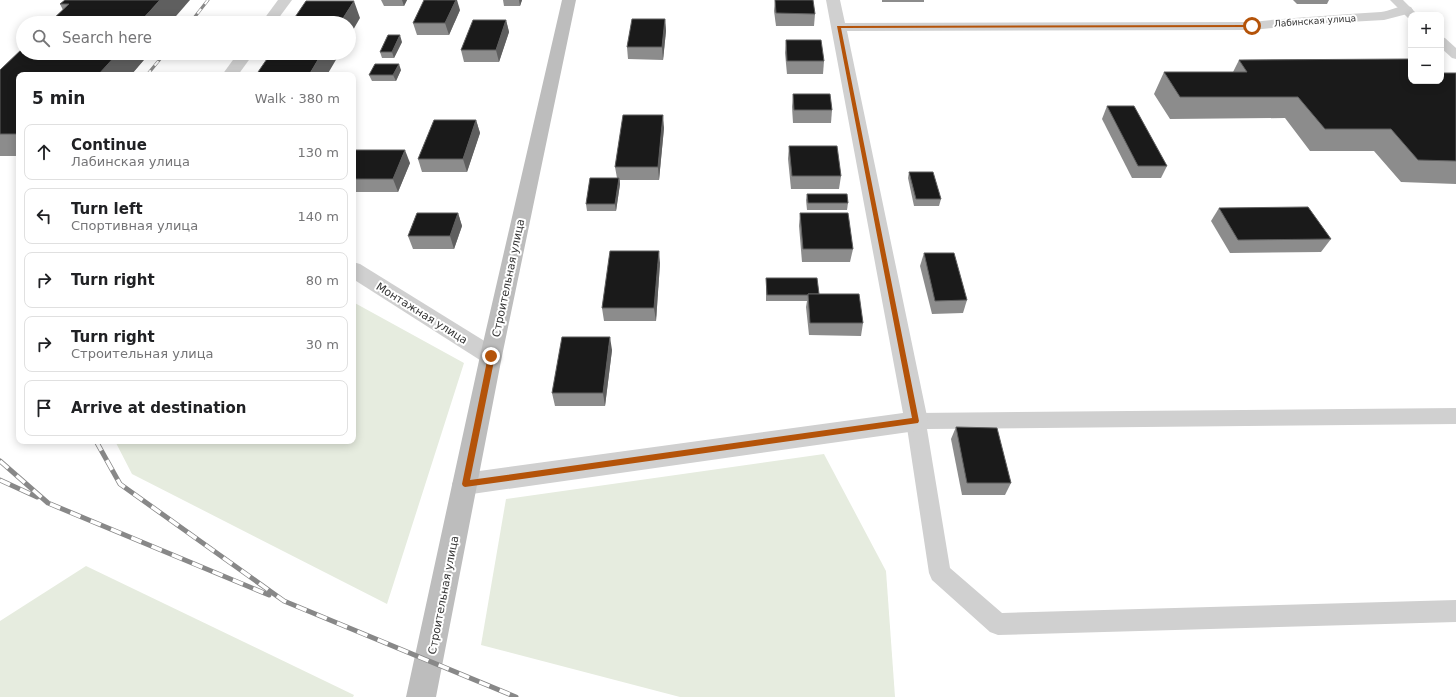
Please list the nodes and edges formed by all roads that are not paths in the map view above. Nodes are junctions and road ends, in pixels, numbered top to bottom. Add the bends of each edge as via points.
1 (285, 0) edge
2 (569, 0) edge
3 (833, 0) edge
4 (1405, 8) edge
5 (273, 16) edge
6 (838, 27) junction
7 (1444, 44) edge
8 (1456, 55) edge
9 (241, 60) edge
10 (232, 72) edge
11 (356, 271) edge
12 (491, 356) junction
13 (1456, 416) edge
14 (916, 421) junction
15 (465, 484) junction
16 (1456, 611) edge
17 (421, 697) edge

1 - 5 street
2 - 12 street, Строительная улица
3 - 6 street
4 - 6 street, Лабинская улица via 1384,16 1252,26
6 - 14 street
7 - 8 lane
9 - 10 street
11 - 12 street, Монтажная улица
12 - 15 street, Строительная улица
13 - 14 lane
14 - 15 street
14 - 16 lane via 940,573 998,624
15 - 17 street, Строительная улица

